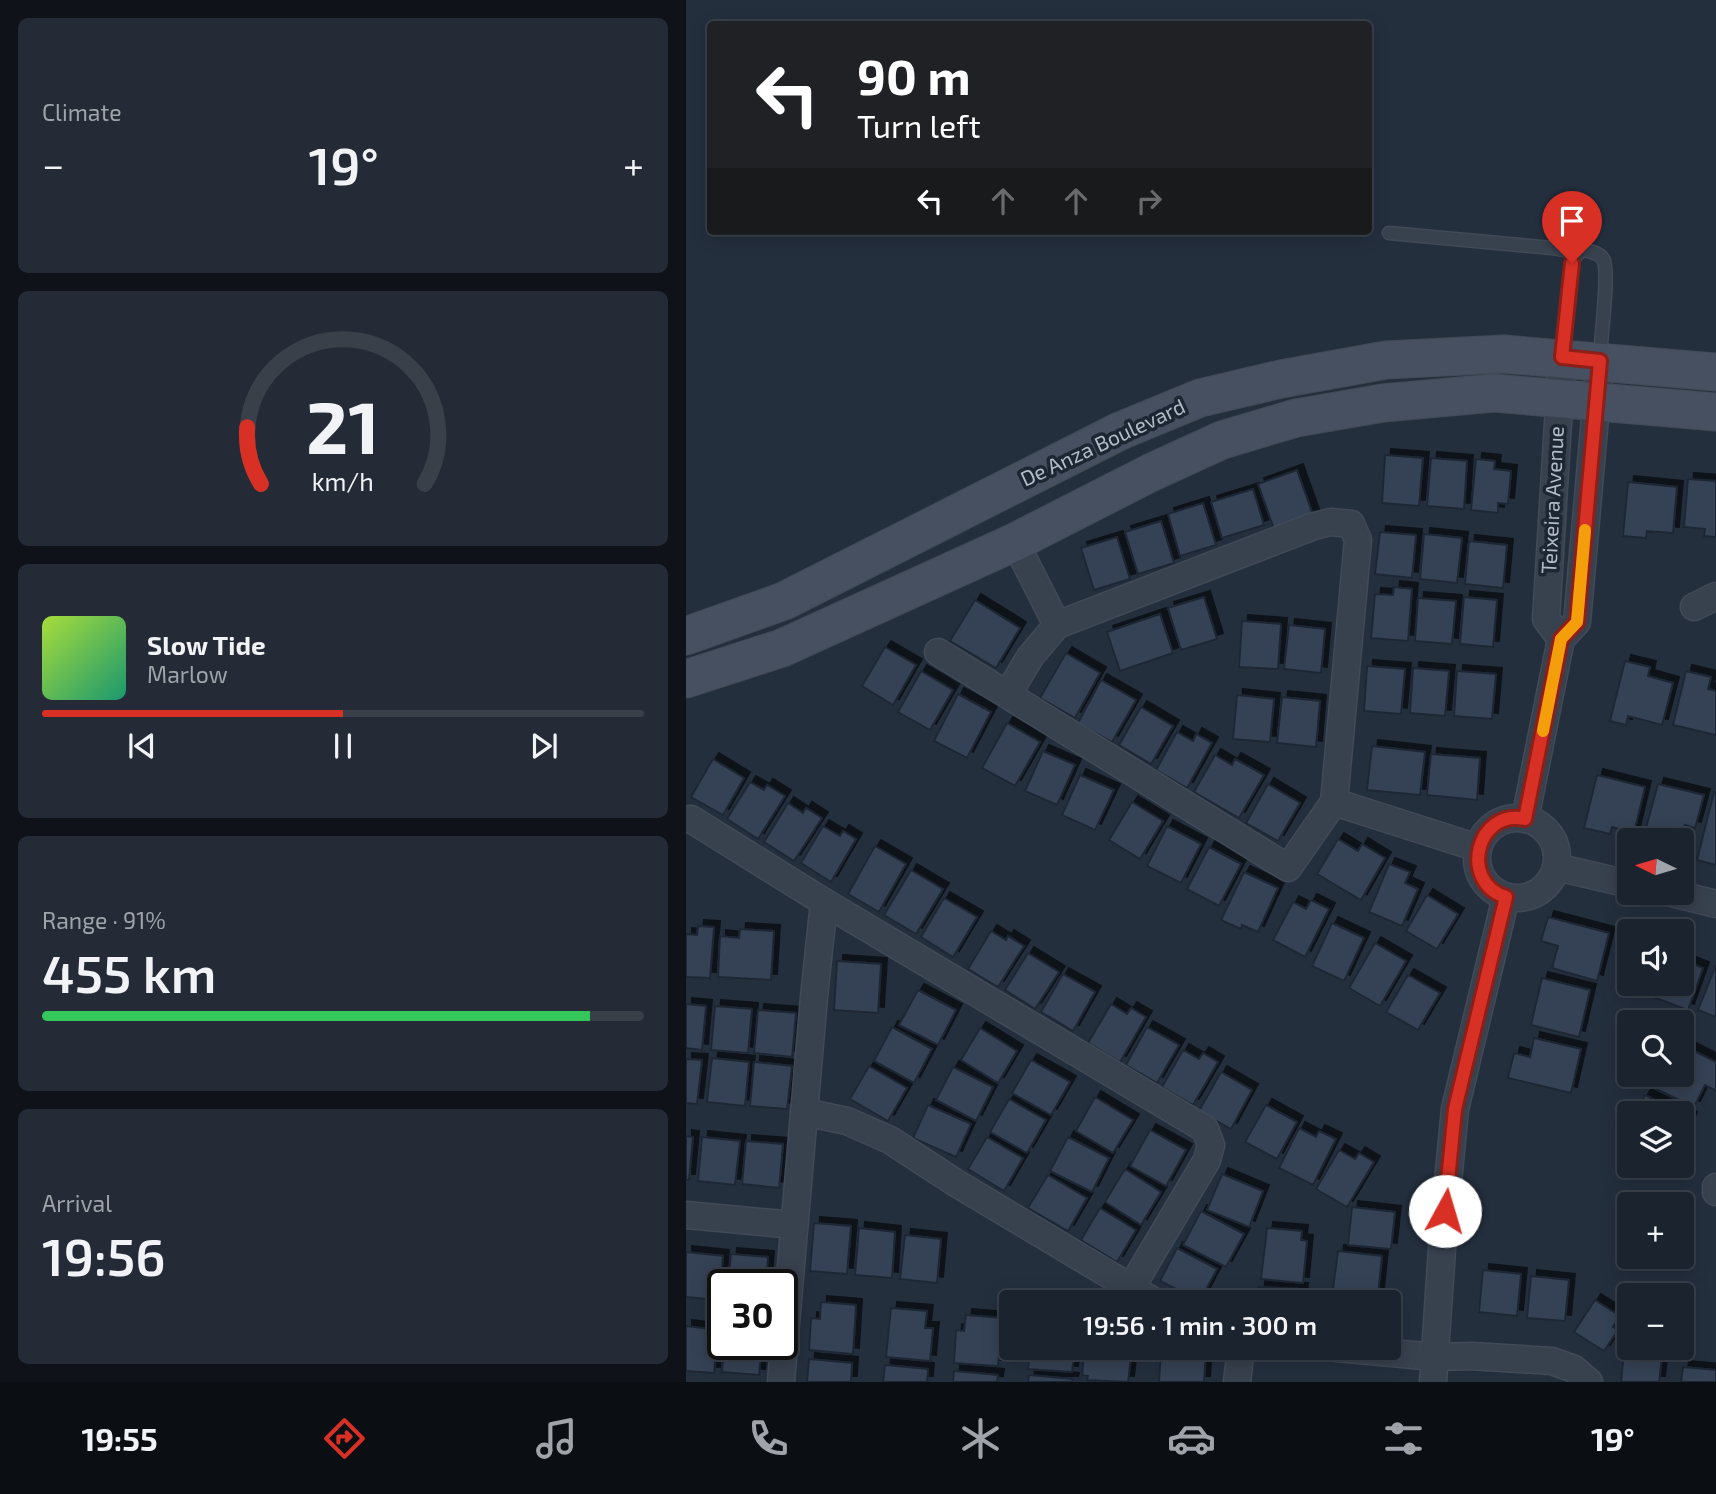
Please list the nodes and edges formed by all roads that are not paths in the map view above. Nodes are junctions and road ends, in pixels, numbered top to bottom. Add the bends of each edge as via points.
1 (1389, 233) dead end
2 (1577, 253) junction
3 (1562, 357) junction
4 (1600, 361) junction
5 (1716, 372) edge
6 (1559, 399) junction
7 (1596, 403) junction
8 (1716, 412) edge
9 (1041, 472) junction
10 (1015, 542) junction
11 (1057, 625) junction
12 (686, 636) edge
13 (1561, 639) junction
14 (937, 652) dead end
15 (686, 679) edge
16 (1008, 694) junction
17 (1334, 802) junction
18 (691, 819) dead end
19 (1525, 819) junction
20 (1478, 848) junction
21 (1556, 866) junction
22 (1617, 881) edge
23 (1506, 897) junction
24 (1694, 899) edge
25 (824, 902) junction
26 (1716, 904) edge
27 (804, 1112) junction
28 (686, 1216) edge
29 (794, 1224) junction
30 (1131, 1288) junction
31 (1134, 1290) edge
32 (1240, 1360) edge
33 (1392, 1360) edge
34 (1434, 1369) edge
35 (781, 1382) edge
36 (1237, 1382) edge
37 (1589, 1382) edge

1 - 2 lane
2 - 3 lane via 1572,263
2 - 4 lane via 1585,250 1604,260
3 - 4 street, De Anza Boulevard
3 - 6 street, Teixeira Avenue
3 - 9 street, De Anza Boulevard via 1504,354 1386,360 1281,379 1200,398 1120,431
4 - 5 street, De Anza Boulevard
4 - 7 street, Teixeira Avenue
6 - 7 street
6 - 10 street via 1494,393 1382,403 1296,418 1222,440
6 - 13 street, Teixeira Avenue via 1546,619
7 - 8 street
7 - 13 street, Teixeira Avenue via 1577,622
9 - 10 street
9 - 12 street, De Anza Boulevard via 784,601
10 - 11 street
10 - 15 street via 782,648
11 - 16 street
11 - 17 street via 1314,526 1351,524 1359,540
13 - 19 street, Teixeira Avenue
14 - 16 street
16 - 17 street via 1288,868
17 - 20 street
18 - 25 street
19 - 20 street via 1505,819 1493,826
19 - 21 street via 1543,826 1551,836
20 - 23 street via 1481,876
21 - 22 street
21 - 23 street via 1538,893 1527,898
23 - 34 street via 1455,1109
24 - 26 street
25 - 27 street
25 - 30 street via 1205,1129 1211,1145 1207,1160
27 - 29 street
27 - 30 street via 847,1121 890,1140
28 - 29 street
29 - 35 street
30 - 31 street
32 - 36 street
33 - 34 street
34 - 37 street via 1472,1356 1552,1361 1574,1369

